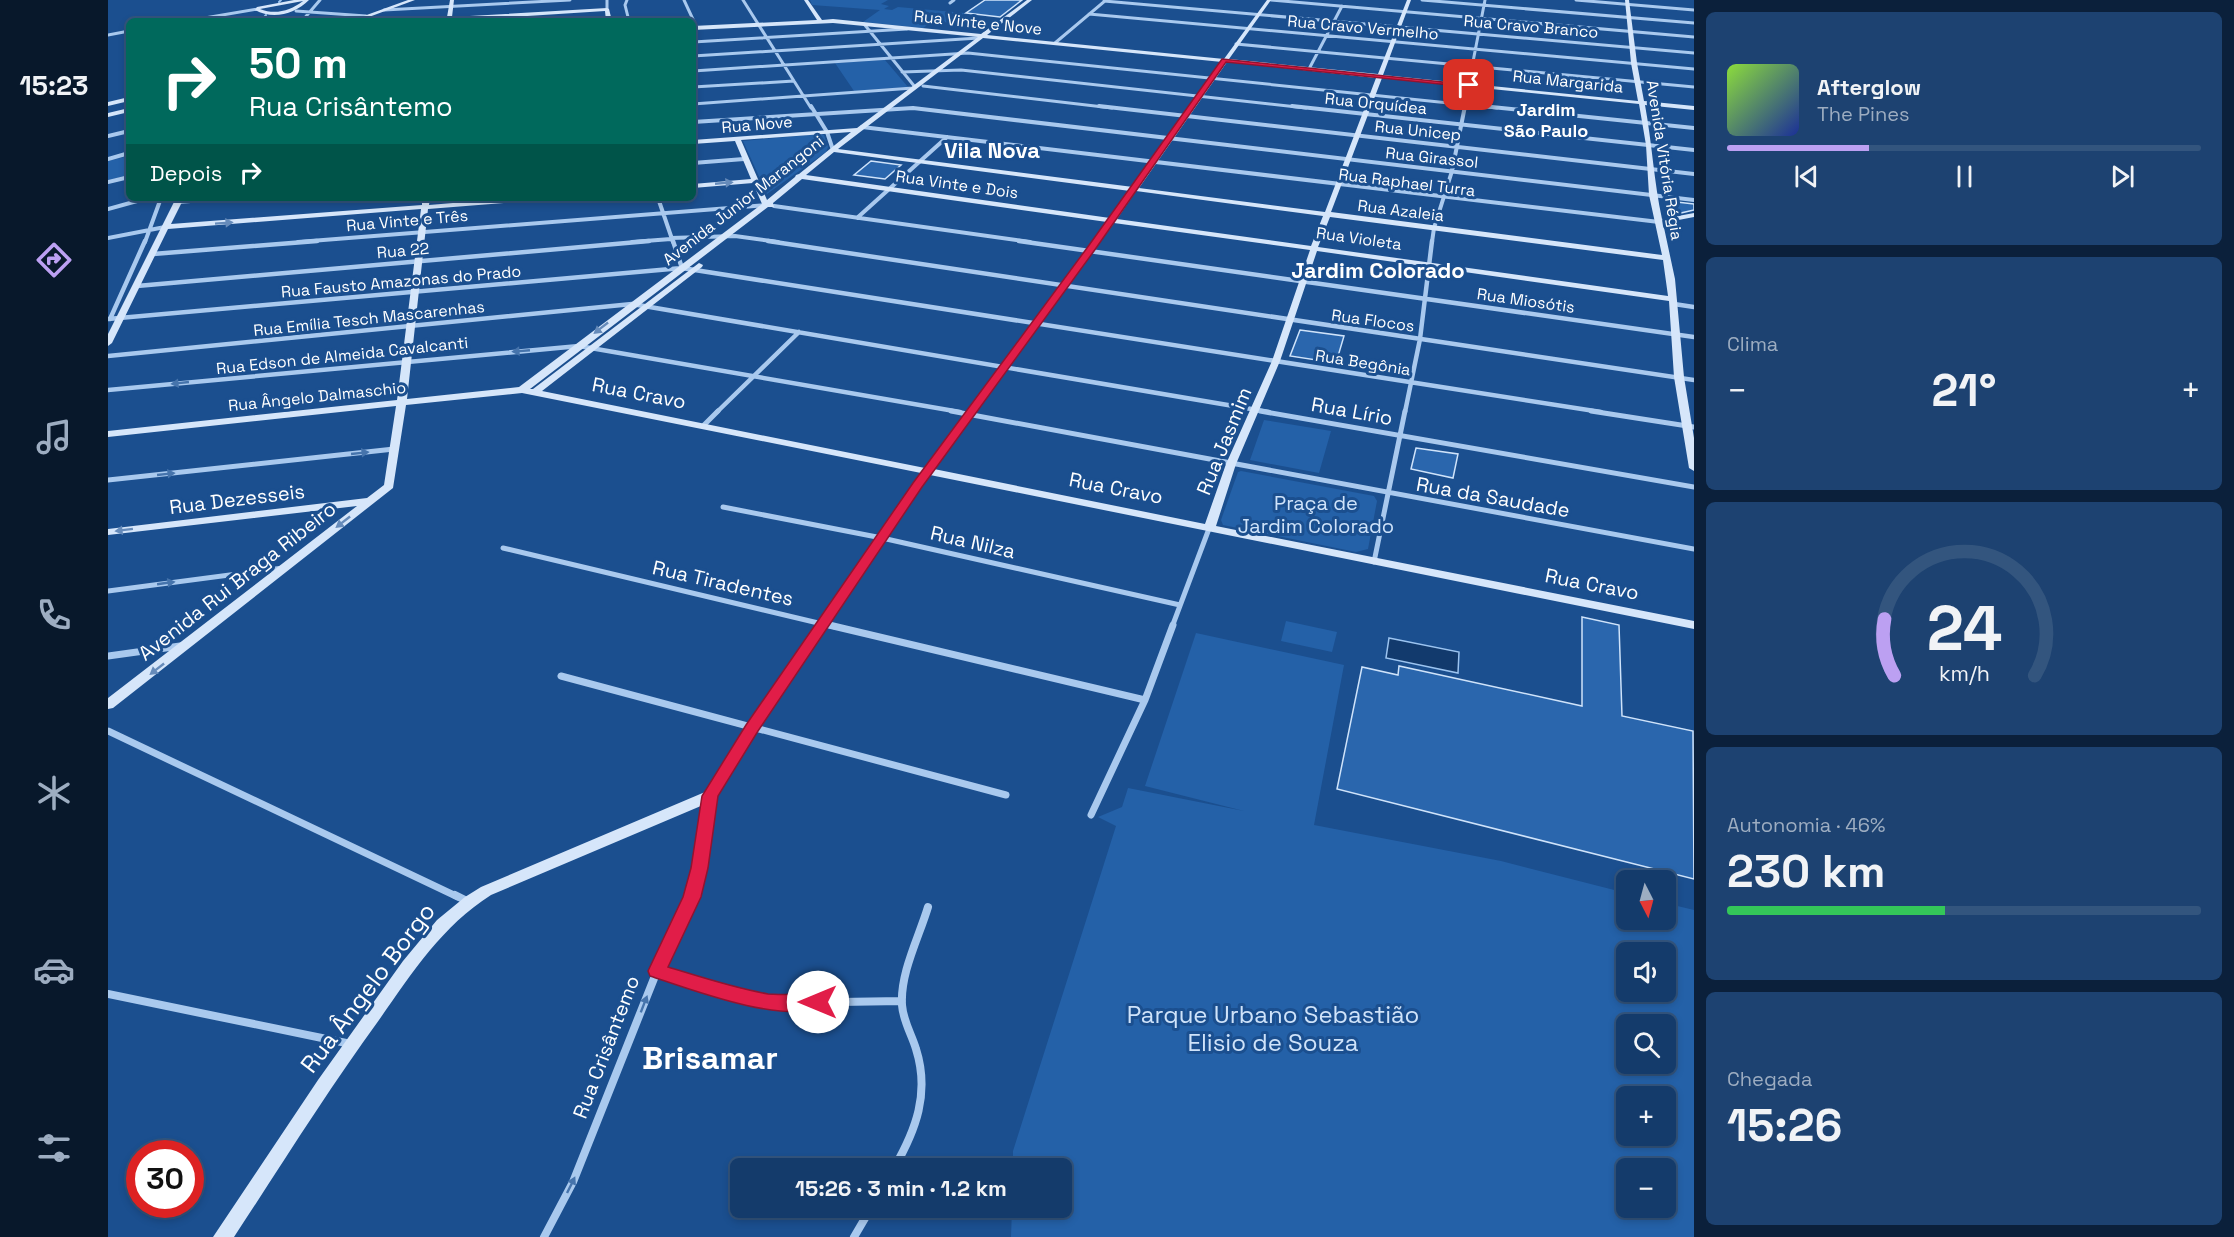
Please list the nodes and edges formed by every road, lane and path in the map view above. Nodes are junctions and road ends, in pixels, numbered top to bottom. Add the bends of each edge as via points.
1 (305, 0) edge
2 (320, 0) edge
3 (413, 0) edge
4 (452, 0) edge
5 (570, 0) edge
6 (607, 0) edge
7 (627, 0) edge
8 (684, 0) edge
9 (743, 0) edge
10 (806, 0) edge
11 (954, 0) edge
12 (1030, 0) edge
13 (1039, 0) edge
14 (1105, 0) edge
15 (1270, 0) edge
16 (1409, 0) edge
17 (1422, 0) edge
18 (1485, 0) edge
19 (1576, 0) edge
20 (268, 1) edge
21 (1627, 2) edge
22 (284, 3) junction
23 (950, 3) dead end
24 (277, 4) junction
25 (1484, 5) junction
26 (1342, 6) junction
27 (452, 7) junction
28 (258, 9) junction
29 (298, 9) junction
30 (607, 9) junction
31 (310, 10) junction
32 (384, 10) junction
33 (1694, 10) edge
34 (1405, 11) junction
35 (1018, 13) junction
36 (1089, 14) junction
37 (1258, 14) junction
38 (366, 16) junction
39 (1629, 17) junction
40 (205, 18) edge
41 (251, 18) edge
42 (290, 18) edge
43 (304, 18) edge
44 (361, 18) edge
45 (450, 18) edge
46 (479, 18) edge
47 (608, 18) edge
48 (628, 18) edge
49 (691, 18) edge
50 (1480, 18) junction
51 (820, 21) junction
52 (1335, 21) junction
53 (1694, 23) edge
54 (759, 24) junction
55 (864, 24) junction
56 (1400, 26) junction
57 (696, 28) edge
58 (1247, 28) junction
59 (914, 29) junction
60 (869, 31) junction
61 (1630, 31) junction
62 (126, 32) edge
63 (1479, 34) junction
64 (108, 35) edge
65 (1328, 35) junction
66 (992, 36) junction
67 (981, 37) junction
68 (1694, 37) edge
69 (767, 38) junction
70 (696, 42) edge
71 (1393, 42) junction
72 (1055, 43) junction
73 (879, 44) junction
74 (1236, 44) junction
75 (1632, 47) junction
76 (1476, 49) junction
77 (774, 51) junction
78 (1318, 52) junction
79 (960, 53) junction
80 (968, 53) junction
81 (1694, 53) edge
82 (696, 56) edge
83 (891, 58) junction
84 (1387, 58) junction
85 (1225, 60) junction
86 (1634, 63) junction
87 (785, 65) junction
88 (1473, 67) junction
89 (1309, 69) junction
90 (1694, 69) edge
91 (937, 70) junction
92 (945, 70) junction
93 (696, 71) edge
94 (902, 72) junction
95 (1380, 75) junction
96 (1212, 78) junction
97 (794, 81) junction
98 (1638, 82) junction
99 (1469, 85) junction
100 (923, 86) junction
101 (696, 87) edge
102 (914, 87) junction
103 (1694, 87) edge
104 (1375, 94) junction
105 (1199, 95) junction
106 (804, 96) junction
107 (126, 100) edge
108 (1642, 102) junction
109 (108, 104) edge
110 (696, 104) edge
111 (1465, 104) junction
112 (887, 108) junction
113 (897, 108) junction
114 (1694, 108) edge
115 (126, 111) edge
116 (815, 113) junction
117 (108, 114) edge
118 (1366, 115) junction
119 (1184, 116) junction
120 (696, 122) edge
121 (1646, 123) junction
122 (1461, 124) junction
123 (1694, 128) edge
124 (864, 129) junction
125 (126, 132) edge
126 (827, 132) junction
127 (1357, 135) junction
128 (108, 136) edge
129 (947, 137) junction
130 (1167, 138) junction
131 (737, 139) junction
132 (696, 142) edge
133 (1649, 145) junction
134 (1455, 146) junction
135 (837, 150) junction
136 (1694, 150) edge
137 (126, 154) edge
138 (108, 159) edge
139 (744, 159) junction
140 (1348, 160) junction
141 (919, 162) junction
142 (1152, 162) junction
143 (696, 163) edge
144 (1650, 168) junction
145 (1452, 171) junction
146 (1694, 174) edge
147 (798, 177) junction
148 (126, 178) edge
149 (808, 178) junction
150 (755, 181) junction
151 (108, 182) edge
152 (696, 186) edge
153 (1340, 186) junction
154 (889, 189) junction
155 (1132, 189) junction
156 (1653, 195) junction
157 (1445, 199) junction
158 (1694, 200) edge
159 (137, 201) edge
160 (160, 201) edge
161 (178, 201) edge
162 (472, 201) edge
163 (659, 201) edge
164 (425, 203) edge
165 (770, 205) junction
166 (108, 209) edge
167 (663, 213) junction
168 (1328, 214) junction
169 (1694, 215) edge
170 (857, 218) junction
171 (1112, 218) junction
172 (1659, 222) junction
173 (165, 227) junction
174 (151, 228) junction
175 (1434, 228) junction
176 (421, 233) junction
177 (725, 235) junction
178 (735, 236) junction
179 (108, 238) edge
180 (671, 239) junction
181 (1314, 247) junction
182 (1090, 250) junction
183 (153, 254) junction
184 (1666, 258) junction
185 (418, 261) junction
186 (1431, 264) junction
187 (682, 268) junction
188 (693, 269) junction
189 (1302, 280) junction
190 (1063, 285) junction
191 (137, 286) junction
192 (413, 291) junction
193 (1426, 297) junction
194 (1674, 302) junction
195 (632, 304) junction
196 (646, 306) junction
197 (1694, 307) edge
198 (109, 319) edge
199 (1288, 320) junction
200 (120, 322) junction
201 (1036, 324) junction
202 (410, 326) junction
203 (108, 332) edge
204 (799, 332) junction
205 (1674, 334) junction
206 (1694, 337) edge
207 (1420, 339) junction
208 (108, 343) edge
209 (579, 346) junction
210 (593, 348) junction
211 (108, 356) edge
212 (408, 360) junction
213 (1276, 361) junction
214 (1005, 366) junction
215 (756, 376) junction
216 (1679, 377) junction
217 (1694, 380) edge
218 (1412, 383) junction
219 (108, 390) edge
220 (529, 392) junction
221 (402, 401) junction
222 (1256, 410) junction
223 (969, 414) junction
224 (704, 425) junction
225 (1690, 427) edge
226 (108, 434) edge
227 (1400, 434) junction
228 (394, 449) junction
229 (1231, 464) junction
230 (1694, 468) edge
231 (929, 470) junction
232 (108, 480) edge
233 (1694, 487) edge
234 (1388, 493) junction
235 (370, 501) junction
236 (723, 507) dead end
237 (1210, 526) junction
238 (108, 532) edge
239 (882, 538) junction
240 (503, 548) dead end
241 (1694, 549) edge
242 (1374, 562) junction
243 (286, 567) junction
244 (108, 591) edge
245 (1180, 605) junction
246 (823, 624) junction
247 (1694, 625) edge
248 (186, 646) junction
249 (108, 656) edge
250 (561, 676) dead end
251 (1145, 700) junction
252 (108, 705) edge
253 (752, 728) junction
254 (108, 732) edge
255 (1006, 795) dead end
256 (710, 796) junction
257 (1091, 815) dead end
258 (467, 901) junction
259 (928, 907) dead end
260 (657, 971) junction
261 (108, 994) edge
262 (902, 1001) junction
263 (351, 1044) junction
264 (900, 1158) edge
265 (865, 1218) edge
266 (223, 1237) edge
267 (544, 1237) edge
268 (854, 1237) edge

1 - 22 street
1 - 29 street
2 - 31 street
3 - 32 street
4 - 27 street
5 - 27 street
6 - 30 street
7 - 48 street
8 - 49 street
9 - 54 street
10 - 51 street
11 - 23 street
12 - 35 street
13 - 35 street
14 - 36 street
14 - 37 street, Rua Cravo Branco
15 - 26 street
15 - 37 street, Rua Crisântemo
16 - 34 street, Rua Jasmim
17 - 25 street
18 - 25 street
19 - 21 street
20 - 24 street
20 - 28 street
21 - 33 street
21 - 39 street, Avenida Vitória Régia
22 - 24 street
22 - 29 street via 298,5
24 - 28 street
25 - 39 street
25 - 50 street
26 - 34 street
26 - 52 street
27 - 32 street
27 - 45 street
28 - 29 street via 275,13
28 - 40 street
28 - 41 street
29 - 31 street
29 - 42 street
30 - 46 street
30 - 47 street
31 - 38 street
31 - 43 street
32 - 38 street
34 - 50 street
34 - 56 street, Rua Jasmim
35 - 66 street, Avenida Junior Marangoni
35 - 67 street, Avenida Junior Marangoni
36 - 58 street, Rua Cravo Vermelho
36 - 72 street
37 - 52 street, Rua Cravo Branco
37 - 58 street, Rua Crisântemo
38 - 44 street
39 - 53 street
39 - 61 street, Avenida Vitória Régia
50 - 61 street
50 - 63 street
51 - 54 street, Rua Vinte e Nove
51 - 55 street, Rua Vinte e Nove
52 - 56 street, Rua Cravo Branco
52 - 65 street
54 - 57 street, Rua Vinte e Nove
54 - 69 street
55 - 59 street, Rua Vinte e Nove
55 - 60 street
56 - 63 street, Rua Cravo Branco
56 - 71 street, Rua Jasmim
58 - 65 street, Rua Cravo Vermelho
58 - 74 street, Rua Crisântemo
59 - 60 street
59 - 67 street, Rua Vinte e Nove
60 - 69 street
60 - 73 street
61 - 68 street
61 - 75 street, Avenida Vitória Régia
62 - 64 street
63 - 75 street, Rua Cravo Branco
63 - 76 street
65 - 71 street, Rua Cravo Vermelho
65 - 78 street
66 - 67 street, Rua Vinte e Nove
66 - 72 street, Rua Vinte e Nove
66 - 80 street, Avenida Junior Marangoni
67 - 73 street
67 - 79 street, Avenida Junior Marangoni
69 - 70 street
69 - 77 street
71 - 76 street, Rua Cravo Vermelho
71 - 84 street, Rua Jasmim
72 - 85 street, Rua Vinte e Nove
73 - 77 street
73 - 83 street
74 - 78 street
74 - 85 street, Rua Crisântemo
75 - 81 street, Rua Cravo Branco
75 - 86 street, Avenida Vitória Régia
76 - 86 street, Rua Cravo Vermelho
76 - 88 street
77 - 82 street
77 - 87 street
78 - 84 street
78 - 89 street
79 - 80 street
79 - 83 street
79 - 91 street, Avenida Junior Marangoni
80 - 92 street, Avenida Junior Marangoni
80 - 96 street
83 - 87 street
83 - 94 street
84 - 88 street
84 - 95 street, Rua Jasmim
85 - 89 street, Rua Margarida
85 - 96 street, Rua Crisântemo
86 - 90 street, Rua Cravo Vermelho
86 - 98 street, Avenida Vitória Régia
87 - 93 street
87 - 97 street
88 - 98 street
88 - 99 street
89 - 95 street, Rua Margarida
91 - 92 street, Rua Orquídea
91 - 94 street, Rua Orquídea
91 - 102 street, Avenida Junior Marangoni
92 - 100 street, Avenida Junior Marangoni
92 - 105 street, Rua Orquídea
94 - 102 street
95 - 99 street, Rua Margarida
95 - 104 street, Rua Jasmim
96 - 104 street
96 - 105 street, Rua Crisântemo
97 - 101 street
97 - 106 street
98 - 103 street
98 - 108 street, Avenida Vitória Régia
99 - 108 street, Rua Margarida
99 - 111 street
100 - 113 street, Avenida Junior Marangoni
100 - 119 street, Rua Unicep
102 - 106 street
102 - 112 street, Avenida Junior Marangoni
104 - 111 street
104 - 118 street, Rua Jasmim
105 - 118 street, Rua Orquídea
105 - 119 street, Rua Crisântemo
106 - 110 street
106 - 116 street
107 - 109 street
108 - 114 street, Rua Margarida
108 - 121 street, Avenida Vitória Régia
111 - 121 street
111 - 122 street
112 - 113 street, Rua Girassol
112 - 116 street, Rua Girassol
112 - 124 street, Avenida Junior Marangoni
113 - 124 street, Avenida Junior Marangoni
113 - 130 street, Rua Girassol
115 - 117 street
116 - 120 street, Rua Girassol
116 - 126 street
118 - 122 street, Rua Orquídea
118 - 127 street, Rua Jasmim
119 - 127 street, Rua Unicep
119 - 130 street, Rua Crisântemo
121 - 123 street
121 - 133 street, Avenida Vitória Régia
122 - 133 street, Rua Orquídea
122 - 134 street
124 - 126 street, Rua Nove
124 - 129 street, Rua Raphael Turra
124 - 135 street, Avenida Junior Marangoni
125 - 128 street
126 - 131 street, Rua Nove
126 - 135 street
127 - 134 street, Rua Unicep
127 - 140 street, Rua Jasmim
129 - 141 street
129 - 142 street, Rua Raphael Turra
130 - 140 street, Rua Girassol
130 - 142 street, Rua Crisântemo
131 - 132 street, Rua Nove
131 - 139 street
133 - 136 street, Rua Orquídea
133 - 144 street, Avenida Vitória Régia
134 - 144 street, Rua Unicep
134 - 145 street
135 - 141 street
135 - 147 street, Avenida Junior Marangoni
135 - 149 street, Avenida Junior Marangoni
137 - 138 street
139 - 143 street
139 - 150 street
140 - 145 street, Rua Girassol
140 - 153 street, Rua Jasmim
141 - 154 street
141 - 155 street
142 - 153 street, Rua Raphael Turra
142 - 155 street, Rua Crisântemo
144 - 146 street, Rua Unicep
144 - 156 street, Avenida Vitória Régia
145 - 156 street, Rua Girassol
145 - 157 street
147 - 149 street, Rua Vinte e Dois
147 - 165 street, Avenida Junior Marangoni
148 - 151 street
149 - 154 street, Rua Vinte e Dois
149 - 165 street, Avenida Junior Marangoni
152 -> 150 street
150 - 165 street
153 - 157 street, Rua Raphael Turra
153 - 168 street, Rua Jasmim
154 - 170 street
154 - 171 street, Rua Vinte e Dois
155 - 168 street, Rua Azaleia
155 - 171 street, Rua Crisântemo
156 - 158 street, Rua Girassol
156 - 172 street, Avenida Vitória Régia
157 - 172 street, Rua Raphael Turra
157 - 175 street
159 - 166 street
160 - 174 street
161 - 173 street
162 - 164 street
163 - 167 street
173 -> 164 street
164 - 176 street
165 - 167 street, Rua Vinte e Três
165 - 170 street, Rua Vinte e Três
165 - 177 street, Avenida Junior Marangoni
165 - 178 street, Avenida Junior Marangoni
167 - 176 street, Rua Vinte e Três
167 - 180 street
168 - 175 street, Rua Azaleia
168 - 181 street, Rua Jasmim
169 - 172 street
170 - 182 street, Rua Miosótis
171 - 181 street, Rua Violeta
171 - 182 street, Rua Crisântemo
172 - 184 street, Avenida Vitória Régia
173 - 174 street
173 - 183 street
174 - 179 street
174 - 198 street
175 - 184 street, Rua Azaleia
175 - 186 street
176 - 183 street, Rua Vinte e Três
176 - 185 street
177 - 178 street, Rua 22
177 - 180 street, Rua 22
177 - 187 street, Avenida Junior Marangoni
178 - 188 street, Avenida Junior Marangoni
178 - 190 street, Rua Flocos
180 - 185 street, Rua 22
180 - 187 street
181 - 186 street, Rua Violeta
181 - 189 street, Rua Jasmim
182 - 189 street, Rua Miosótis
182 - 190 street, Rua Crisântemo
183 - 191 street
184 - 194 street, Avenida Vitória Régia
185 - 191 street, Rua 22
185 - 192 street
186 - 193 street
186 - 194 street, Rua Violeta
187 - 188 street, Rua Fausto Amazonas do Prado
187 - 192 street, Rua Fausto Amazonas do Prado
187 - 195 street, Avenida Junior Marangoni
188 - 196 street, Avenida Junior Marangoni
188 - 201 street, Rua Begônia
189 - 193 street, Rua Miosótis
189 - 199 street, Rua Jasmim
190 - 199 street, Rua Flocos
190 - 201 street, Rua Crisântemo
191 - 200 street
192 - 200 street, Rua Fausto Amazonas do Prado
192 - 202 street
193 - 205 street, Rua Miosótis
193 - 207 street
194 - 197 street
194 - 205 street, Avenida Vitória Régia
195 - 196 street, Rua Emília Tesch Mascarenhas
195 - 202 street, Rua Emília Tesch Mascarenhas
195 -> 209 street, Avenida Junior Marangoni
196 - 204 street, Rua Emília Tesch Mascarenhas
196 - 210 street, Avenida Junior Marangoni
198 - 200 street, Rua Fausto Amazonas do Prado
199 - 207 street, Rua Flocos
199 - 213 street, Rua Jasmim
200 - 203 street
200 - 208 street
201 - 213 street, Rua Begônia
201 - 214 street, Rua Crisântemo
202 - 211 street, Rua Emília Tesch Mascarenhas
202 - 212 street
204 - 214 street, Rua Lírio
204 - 215 street
205 - 206 street, Rua Miosótis
205 - 216 street, Avenida Vitória Régia
207 - 216 street, Rua Flocos
207 - 218 street
209 - 210 street, Rua Edson de Almeida Cavalcanti
209 -> 212 street, Rua Edson de Almeida Cavalcanti
209 - 220 street, Avenida Junior Marangoni
210 - 215 street, Rua Edson de Almeida Cavalcanti
210 - 220 street, Avenida Junior Marangoni
212 -> 219 street, Rua Edson de Almeida Cavalcanti
212 - 221 street
213 - 218 street, Rua Begônia
213 - 222 street, Rua Jasmim
214 - 222 street, Rua Lírio
214 - 223 street, Rua Crisântemo
215 - 223 street, Rua da Saudade
215 - 224 street
216 - 217 street, Rua Flocos
216 - 225 street, Avenida Vitória Régia
218 - 225 street, Rua Begônia
218 - 227 street
220 - 221 street, Rua Ângelo Dalmaschio
220 - 224 street, Rua Cravo
221 - 226 street, Rua Ângelo Dalmaschio
221 - 228 street
222 - 227 street, Rua Lírio
222 - 229 street, Rua Jasmim
223 - 229 street, Rua da Saudade
223 - 231 street, Rua Crisântemo
224 - 231 street, Rua Cravo
225 - 230 street, Avenida Vitória Régia
227 - 233 street, Rua Lírio
227 - 234 street
232 -> 228 street
228 - 235 street, Avenida Rui Braga Ribeiro via 389,486
229 - 234 street, Rua da Saudade
229 - 237 street, Rua Jasmim
231 - 237 street, Rua Cravo
231 - 239 street, Rua Crisântemo
234 - 241 street, Rua da Saudade
234 - 242 street
235 -> 238 street, Rua Dezesseis
235 -> 243 street, Avenida Rui Braga Ribeiro
236 - 239 street, Rua Nilza
237 - 242 street, Rua Cravo
237 - 245 street, Rua Jasmim
239 - 245 street, Rua Nilza
239 - 246 street, Rua Crisântemo
240 - 246 street, Rua Tiradentes
242 - 247 street, Rua Cravo
244 -> 243 street
243 - 248 street, Avenida Rui Braga Ribeiro
245 - 251 street, Rua Jasmim
246 - 251 street, Rua Tiradentes
246 - 253 street, Rua Crisântemo
248 - 249 street
248 -> 252 street, Avenida Rui Braga Ribeiro
250 - 253 street
251 - 257 street, Rua Jasmim
253 - 255 street
253 - 256 street, Rua Crisântemo
254 - 258 street
256 - 258 street, Rua Ângelo Borgo
256 - 260 street, Rua Crisântemo via 692,897
258 - 263 street, Rua Ângelo Borgo via 428,941
259 - 262 street
260 - 262 street via 744,998 776,1002
267 -> 260 street, Rua Crisântemo via 573,1182
261 - 263 street
262 - 264 street via 922,1075 922,1094 917,1127
263 - 266 street, Rua Ângelo Borgo
265 - 268 street

